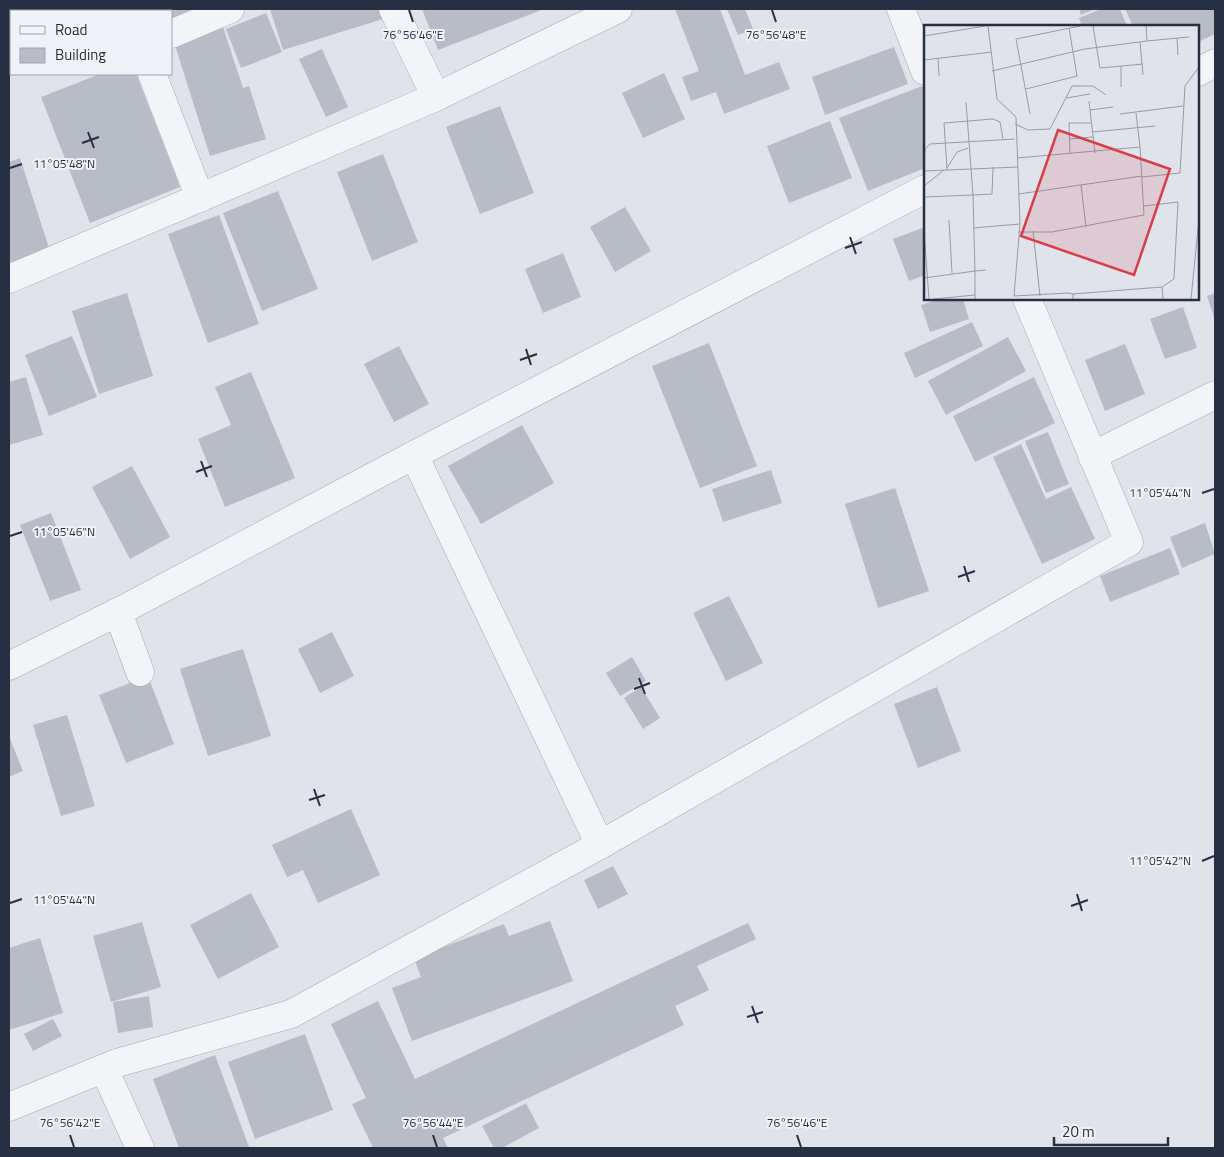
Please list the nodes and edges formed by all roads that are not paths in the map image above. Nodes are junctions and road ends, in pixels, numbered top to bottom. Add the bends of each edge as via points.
1 (230, 9) edge
2 (393, 9) edge
3 (618, 9) edge
4 (900, 9) edge
5 (172, 34) edge
6 (1215, 63) edge
7 (924, 69) edge
8 (1199, 71) edge
9 (152, 75) edge
10 (436, 97) junction
11 (924, 190) edge
12 (200, 198) junction
13 (9, 279) edge
14 (1027, 300) edge
15 (1215, 395) edge
16 (414, 455) junction
17 (1092, 456) junction
18 (118, 612) junction
19 (9, 666) edge
20 (140, 672) dead end
21 (600, 846) junction
22 (104, 1069) junction
23 (9, 1107) edge
24 (140, 1148) edge

1 - 5 street
2 - 10 street
3 - 10 street
4 - 7 street
6 - 8 street
9 - 12 street
10 - 12 street
11 - 16 street
12 - 13 street
14 - 17 street
15 - 17 street
16 - 18 street
16 - 21 street
17 - 21 street via 1129,542
18 - 19 street
18 - 20 street
21 - 22 street via 291,1014
22 - 23 street
22 - 24 street

